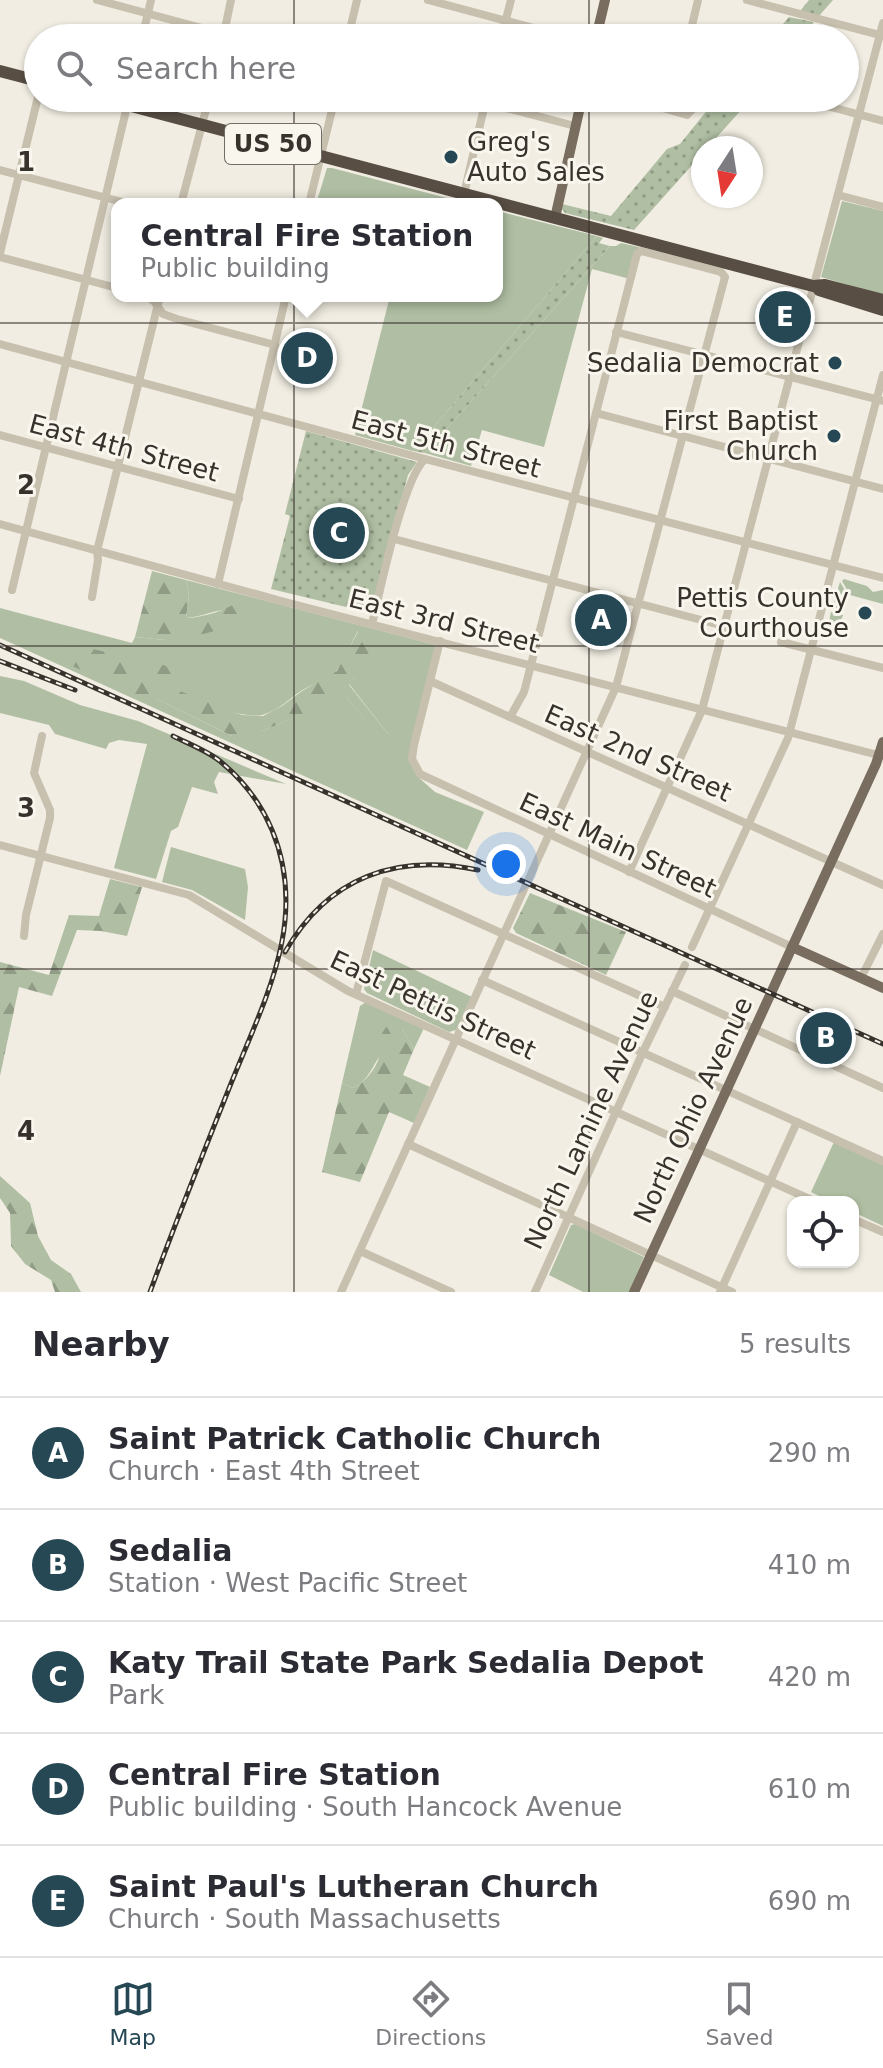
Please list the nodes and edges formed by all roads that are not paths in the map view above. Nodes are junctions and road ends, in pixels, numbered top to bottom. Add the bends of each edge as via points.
1 (97, 0) edge
2 (151, 0) edge
3 (231, 0) edge
4 (357, 0) edge
5 (428, 0) edge
6 (511, 0) edge
7 (605, 0) edge
8 (698, 0) edge
9 (747, 0) edge
10 (148, 14) junction
11 (505, 21) junction
12 (883, 23) edge
13 (146, 24) edge
14 (182, 24) edge
15 (226, 24) edge
16 (351, 24) edge
17 (504, 24) edge
18 (517, 24) edge
19 (599, 24) edge
20 (692, 24) edge
21 (839, 24) edge
22 (859, 29) edge
23 (881, 35) edge
24 (0, 71) edge
25 (24, 77) edge
26 (34, 112) edge
27 (126, 112) edge
28 (161, 112) edge
29 (205, 112) edge
30 (332, 112) edge
31 (483, 112) edge
32 (527, 112) edge
33 (578, 112) edge
34 (849, 112) edge
35 (860, 115) junction
36 (883, 121) edge
37 (202, 125) junction
38 (575, 126) junction
39 (321, 156) junction
40 (0, 170) edge
41 (19, 174) junction
42 (464, 194) junction
43 (838, 195) junction
44 (105, 198) junction
45 (183, 198) edge
46 (310, 198) edge
47 (479, 198) edge
48 (111, 199) edge
49 (503, 204) edge
50 (883, 207) edge
51 (555, 218) junction
52 (0, 255) edge
53 (86, 279) junction
54 (111, 286) edge
55 (813, 286) junction
56 (883, 300) edge
57 (154, 302) edge
58 (158, 302) edge
59 (285, 302) edge
60 (157, 308) junction
61 (883, 310) edge
62 (616, 332) junction
63 (0, 344) edge
64 (275, 345) junction
65 (704, 354) junction
66 (67, 362) junction
67 (883, 375) edge
68 (790, 376) junction
69 (140, 381) junction
70 (880, 400) edge
71 (596, 413) junction
72 (258, 415) junction
73 (0, 435) edge
74 (683, 436) junction
75 (47, 448) junction
76 (768, 458) junction
77 (425, 459) junction
78 (119, 467) junction
79 (855, 482) junction
80 (883, 489) edge
81 (575, 498) junction
82 (239, 499) junction
83 (660, 520) junction
84 (0, 524) edge
85 (27, 531) junction
86 (394, 539) junction
87 (746, 542) junction
88 (97, 551) junction
89 (833, 564) junction
90 (883, 578) edge
91 (554, 580) junction
92 (218, 584) junction
93 (12, 590) dead end
94 (92, 597) dead end
95 (637, 603) junction
96 (372, 624) junction
97 (724, 626) junction
98 (440, 641) junction
99 (781, 642) dead end
100 (812, 650) junction
101 (531, 663) junction
102 (883, 668) edge
103 (430, 681) junction
104 (616, 687) junction
105 (702, 710) junction
106 (510, 717) junction
107 (790, 731) junction
108 (42, 736) dead end
109 (883, 742) edge
110 (585, 752) junction
111 (881, 756) edge
112 (668, 789) junction
113 (749, 824) junction
114 (548, 838) junction
115 (0, 845) edge
116 (41, 856) junction
117 (831, 861) junction
118 (629, 872) junction
119 (883, 885) edge
120 (710, 909) junction
121 (504, 934) junction
122 (883, 934) edge
123 (24, 936) dead end
124 (692, 947) dead end
125 (792, 947) junction
126 (685, 965) dead end
127 (861, 978) junction
128 (482, 980) junction
129 (883, 988) edge
130 (672, 991) junction
131 (356, 994) junction
132 (665, 1007) junction
133 (755, 1028) junction
134 (455, 1039) junction
135 (642, 1054) junction
136 (883, 1088) edge
137 (726, 1090) junction
138 (616, 1112) junction
139 (797, 1122) junction
140 (408, 1144) junction
141 (699, 1150) junction
142 (883, 1161) edge
143 (770, 1181) junction
144 (803, 1196) edge
145 (568, 1218) junction
146 (859, 1222) edge
147 (883, 1232) edge
148 (360, 1251) junction
149 (650, 1256) junction
150 (721, 1290) edge
151 (341, 1292) edge
152 (451, 1292) edge
153 (535, 1292) edge
154 (634, 1292) edge
155 (732, 1292) edge

1 - 10 street
2 - 10 street
3 - 15 street
4 - 16 street
5 - 11 street
6 - 11 street
7 - 19 main road
8 - 20 street
9 - 21 street
10 - 13 street
10 - 14 street
11 - 17 street
11 - 18 street
12 - 23 street
22 - 23 street
23 - 35 street
24 - 25 highway
26 - 41 street
27 - 44 street
28 - 37 highway, US 50
29 - 37 street
30 - 39 street
31 - 42 street
32 - 38 street
33 - 38 main road
34 - 35 street
35 - 36 street
35 - 43 street
37 - 39 highway, US 50
37 - 45 street
38 - 51 main road
39 - 42 highway, US 50
39 - 46 street
40 - 41 street
41 - 44 street
41 - 52 street
42 - 47 highway, US 50
43 - 50 street
43 - 55 street
44 - 48 street
44 - 53 street
49 - 51 highway, US 50
51 - 55 highway, US 50
52 - 53 street
53 - 54 street
53 - 66 street
55 - 56 highway, US 50
55 - 61 highway, US 50
55 - 68 street
57 - 60 street
58 - 60 street
59 - 64 street
60 - 64 street via 177,319
60 - 69 street
62 - 65 street
62 - 65 street via 638,252 724,274
62 - 71 street
63 - 66 street, East 5th Street
64 - 72 street
65 - 68 street
65 - 74 street
66 - 69 street, East 5th Street
66 - 75 street
67 - 70 street
68 - 70 street
68 - 76 street
69 - 72 street, East 5th Street
69 - 78 street
70 - 79 street
71 - 74 street
71 - 81 street
72 - 77 street, East 5th Street
72 - 82 street
73 - 75 street, East 4th Street
74 - 76 street
74 - 83 street
75 - 78 street, East 4th Street
75 - 85 street
76 - 79 street
76 - 87 street
77 - 81 street, East 5th Street
77 - 86 street via 414,474
78 - 82 street, East 4th Street
78 - 88 street
79 - 80 street
79 - 89 street
81 - 83 street, East 5th Street
81 - 91 street
82 - 92 street
83 - 87 street, East 5th Street
83 - 95 street
84 - 85 street, East 3rd Street
85 - 88 street, East 3rd Street
85 - 93 street
86 - 91 street
86 - 96 street
87 - 89 street, East 5th Street
87 - 97 street
88 - 92 street, East 3rd Street
88 - 94 street
89 - 90 street, East 5th Street
89 - 100 street
91 - 95 street
91 - 101 street
92 - 96 street, East 3rd Street
95 - 97 street
95 - 104 street
96 - 98 street, East 3rd Street
97 - 105 street
98 - 101 street, East 3rd Street
98 - 103 street
99 - 100 street
100 - 102 street
100 - 107 street
101 - 104 street, East 3rd Street
101 - 106 street
103 - 106 street, East 2nd Street
103 - 114 street, East Main Street via 412,759 415,767 426,779
104 - 105 street, East 3rd Street
104 - 110 street
105 - 107 street, East 3rd Street
105 - 112 street
106 - 110 street, East 2nd Street
107 - 111 street, East 3rd Street
107 - 113 street
108 - 116 street via 34,773 50,818
109 - 111 main road, North Ohio Avenue
110 - 112 street, East 2nd Street
110 - 114 street
111 - 117 main road, North Ohio Avenue
112 - 113 street, East 2nd Street
112 - 118 street
113 - 117 street, East 2nd Street
113 - 120 street
114 - 118 street, East Main Street
114 - 121 street
115 - 116 street, East Pettis Street
116 - 123 street
116 - 131 street, East Pettis Street via 189,895
117 - 119 street, East 2nd Street
117 - 125 main road, North Ohio Avenue
118 - 120 street, East Main Street
120 - 124 street
120 - 125 street, East Main Street
121 - 128 street
121 - 131 street via 386,881
121 - 132 street
122 - 127 street
125 - 127 main road
125 - 133 main road, North Ohio Avenue
126 - 130 street, North Lamine Avenue
127 - 129 main road
128 - 134 street
128 - 135 street
130 - 132 street, North Lamine Avenue
130 - 133 street
131 - 134 street, East Pettis Street
132 - 135 street, North Lamine Avenue
133 - 136 street
133 - 137 main road, North Ohio Avenue
134 - 138 street, East Pettis Street
134 - 140 street
135 - 137 street
135 - 138 street, North Lamine Avenue
137 - 139 street
137 - 141 main road, North Ohio Avenue
138 - 141 street, East Pettis Street
138 - 145 street, North Lamine Avenue
139 - 142 street
139 - 143 street
140 - 145 street
140 - 148 street
141 - 143 street, East Pettis Street
141 - 149 main road, North Ohio Avenue
143 - 144 street, East Pettis Street
143 - 150 street
145 - 149 street
145 - 153 street, North Lamine Avenue
146 - 147 street
148 - 151 street
148 - 152 street
149 - 150 street
149 - 154 main road, North Ohio Avenue
150 - 155 street

